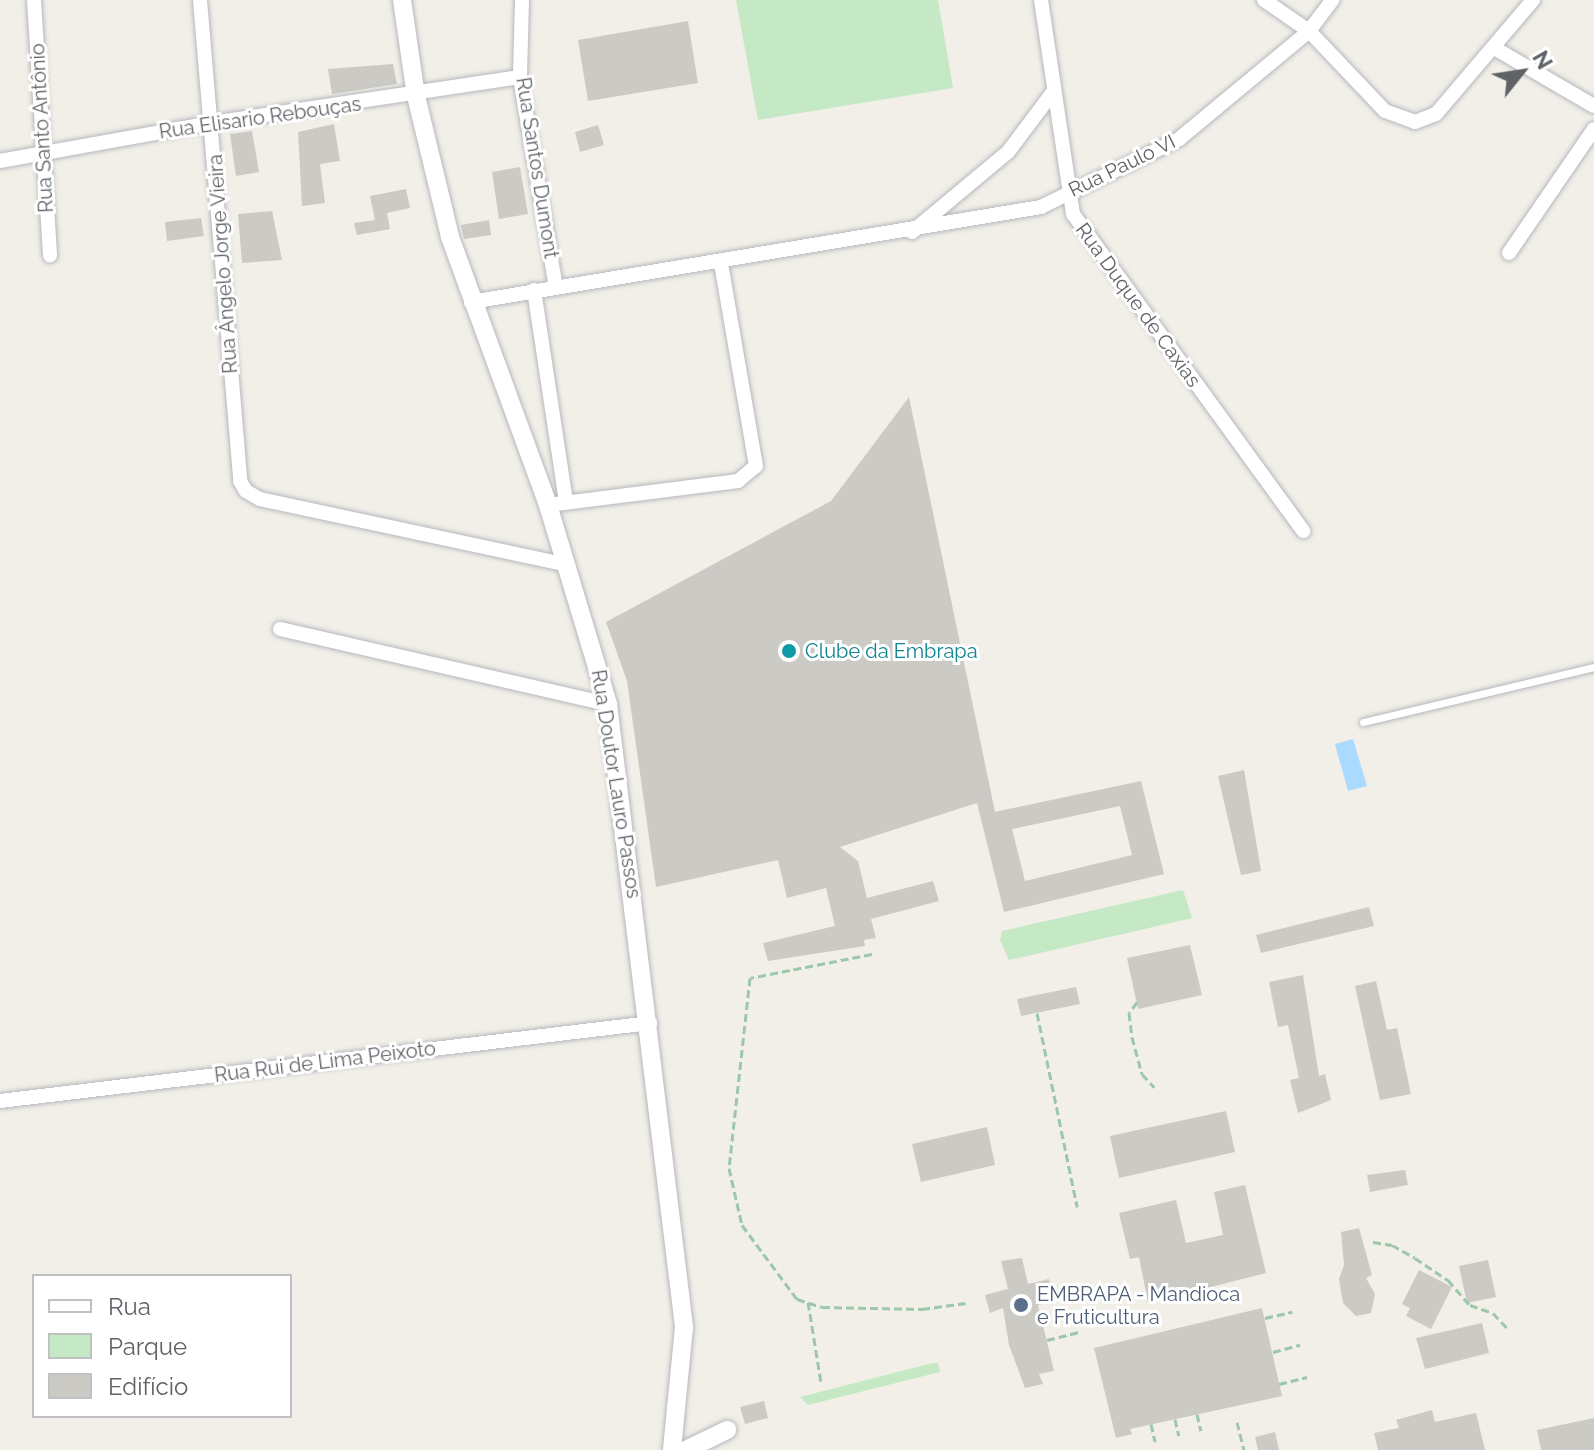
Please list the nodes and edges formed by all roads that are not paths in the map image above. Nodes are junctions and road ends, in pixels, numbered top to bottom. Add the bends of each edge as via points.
1 (34, 0) edge
2 (200, 0) edge
3 (402, 0) edge
4 (522, 0) edge
5 (1041, 0) edge
6 (1264, 0) edge
7 (1332, 0) edge
8 (1533, 0) edge
9 (1309, 31) junction
10 (1496, 49) junction
11 (520, 77) junction
12 (1053, 92) junction
13 (416, 96) junction
14 (1594, 106) edge
15 (212, 123) junction
16 (1594, 129) edge
17 (43, 154) junction
18 (0, 161) edge
19 (1067, 194) junction
20 (912, 232) junction
21 (1509, 253) dead end
22 (50, 256) dead end
23 (721, 263) junction
24 (556, 287) junction
25 (534, 290) junction
26 (471, 302) junction
27 (557, 504) junction
28 (1303, 531) dead end
29 (568, 565) junction
30 (280, 629) dead end
31 (1594, 667) edge
32 (608, 704) junction
33 (1363, 722) dead end
34 (650, 1023) junction
35 (0, 1101) edge
36 (727, 1430) dead end
37 (672, 1450) edge
38 (686, 1450) edge

1 - 17 street, Rua Santo Antônio
2 - 15 street, Rua Ângelo Jorge Vieira
3 - 13 main road, Rua Doutor Lauro Passos
4 - 11 street, Rua Santos Dumont
5 - 12 street, Rua Duque de Caxias
6 - 9 street
7 - 9 street, Rua Paulo VI
8 - 10 street
9 - 10 street via 1385,111 1425,121
9 - 19 street, Rua Paulo VI via 1179,139
10 - 14 street
11 - 13 street, Rua Elisario Rebouças
11 - 24 street, Rua Santos Dumont
12 - 19 street, Rua Duque de Caxias
12 - 20 street via 1008,152
13 - 15 street, Rua Elisario Rebouças
13 - 26 main road, Rua Doutor Lauro Passos via 432,174
15 - 17 street, Rua Elisario Rebouças
15 - 29 street, Rua Ângelo Jorge Vieira via 240,481 260,499
16 - 21 street
17 - 18 street, Rua Elisario Rebouças
17 - 22 street, Rua Santo Antônio
19 - 20 street, Rua Paulo VI via 1018,214
19 - 28 street, Rua Duque de Caxias via 1085,235
20 - 23 street, Rua Paulo VI
23 - 24 street, Rua Paulo VI
23 - 27 street via 756,466 738,481
24 - 25 street, Rua Paulo VI
25 - 26 street, Rua Paulo VI
25 - 27 street
26 - 27 main road, Rua Doutor Lauro Passos
27 - 29 main road, Rua Doutor Lauro Passos
29 - 32 main road, Rua Doutor Lauro Passos
30 - 32 street
31 - 33 lane
32 - 34 main road, Rua Doutor Lauro Passos
34 - 35 street, Rua Rui de Lima Peixoto
34 - 37 main road, Rua Doutor Lauro Passos via 684,1327
36 - 38 main road

